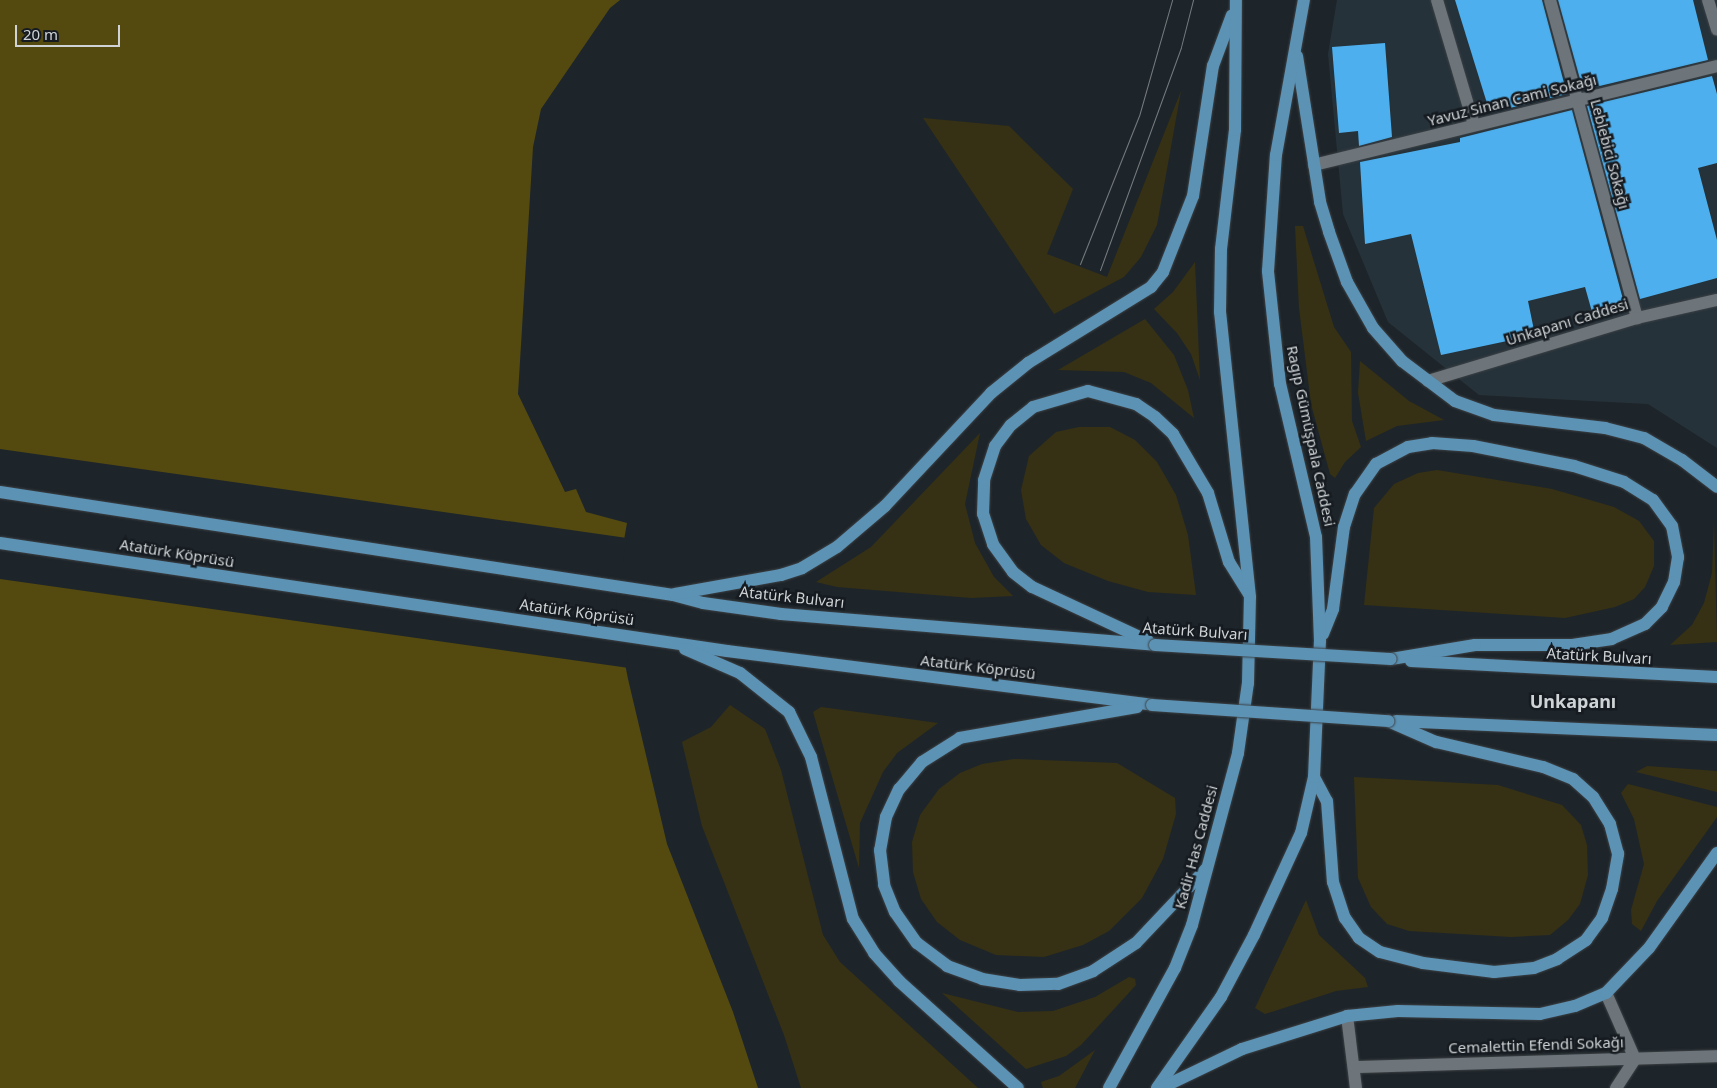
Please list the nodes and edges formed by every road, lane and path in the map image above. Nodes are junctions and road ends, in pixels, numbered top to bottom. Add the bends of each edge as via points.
1 (1304, 0) edge
2 (1437, 0) edge
3 (1550, 0) edge
4 (1708, 0) edge
5 (1236, 3) edge
6 (1717, 30) edge
7 (1296, 43) junction
8 (1717, 66) edge
9 (1579, 100) junction
10 (1474, 125) junction
11 (1314, 166) junction
12 (1717, 300) edge
13 (1636, 318) junction
14 (1428, 381) junction
15 (1717, 487) edge
16 (0, 492) edge
17 (0, 543) edge
18 (673, 594) junction
19 (1250, 596) junction
20 (667, 641) junction
21 (1320, 641) junction
22 (1154, 644) junction
23 (1392, 659) junction
24 (1717, 677) edge
25 (1152, 705) junction
26 (1388, 721) junction
27 (1717, 735) edge
28 (1314, 776) junction
29 (1717, 853) edge
30 (1208, 866) junction
31 (1606, 994) junction
32 (1347, 1016) junction
33 (1717, 1056) edge
34 (1635, 1059) junction
35 (1356, 1067) junction
36 (1018, 1088) edge
37 (1108, 1088) edge
38 (1157, 1088) edge
39 (1161, 1088) edge
40 (1356, 1088) edge
41 (1616, 1088) edge

1 - 7 main road, Ragıp Gümüşpala Caddesi
2 - 10 street
3 - 9 street, Leblebici Sokağı
4 - 6 street
5 - 18 main road via 1213,66 1193,196 1166,265 1151,287 1028,363 998,387 885,506 837,547 802,568 780,575
5 - 19 main road via 1235,130 1221,250 1220,312
7 - 11 main road
7 - 21 main road, Ragıp Gümüşpala Caddesi via 1276,155 1268,271 1280,384 1316,537
8 - 9 street, Yavuz Sinan Cami Sokağı
9 - 10 street, Yavuz Sinan Cami Sokağı
9 - 13 street, Leblebici Sokağı
10 - 11 street, Yavuz Sinan Cami Sokağı
11 - 14 main road via 1328,232 1346,282 1373,328 1402,361
12 - 13 street, Unkapanı Caddesi
13 - 14 street, Unkapanı Caddesi
14 - 15 main road via 1455,401 1494,415 1605,428 1644,438 1682,460
16 - 18 main road, Atatürk Köprüsü
17 - 20 main road, Atatürk Köprüsü
18 - 22 main road, Atatürk Bulvarı via 703,603 781,614
19 - 22 main road via 1229,562 1208,493 1172,434 1155,417 1136,404 1088,391 1033,407 1011,425 995,446 984,480 983,514 993,544 1013,572 1032,587
19 - 30 main road, Kadir Has Caddesi via 1248,683 1238,752
20 - 25 main road, Atatürk Köprüsü via 831,666
20 - 36 main road via 740,673 789,712 811,757 853,919 874,953 899,981
21 - 23 main road via 1333,609 1344,527 1355,494 1376,464 1408,447 1432,443 1473,446 1574,466 1624,482 1653,500 1672,526 1678,557 1674,582 1662,607 1637,628 1612,639 1572,645 1475,645
21 - 28 main road
22 - 23 main road, Atatürk Bulvarı, bridge
23 - 24 main road, Atatürk Bulvarı
25 - 26 main road, bridge
25 - 30 main road via 960,738 940,748 922,762 899,789 886,817 880,850 884,885 895,912 917,943 947,966 982,979 1020,985 1058,984 1093,971 1136,943
26 - 27 main road
26 - 28 main road via 1436,742 1543,767 1573,779 1594,797 1610,824 1618,854 1612,889 1602,918 1586,940 1557,959 1534,968 1494,972 1423,963 1380,952 1359,938 1345,918 1332,882 1327,801
28 - 38 main road via 1301,833 1254,935 1220,997
29 - 31 main road via 1649,948
30 - 37 main road, Kadir Has Caddesi via 1192,925 1174,968
31 - 32 main road via 1540,1014 1398,1011
31 - 34 street
32 - 35 street
32 - 39 main road via 1242,1049
33 - 34 street, Cemalettin Efendi Sokağı
34 - 35 street, Cemalettin Efendi Sokağı
34 - 41 street
35 - 40 street

